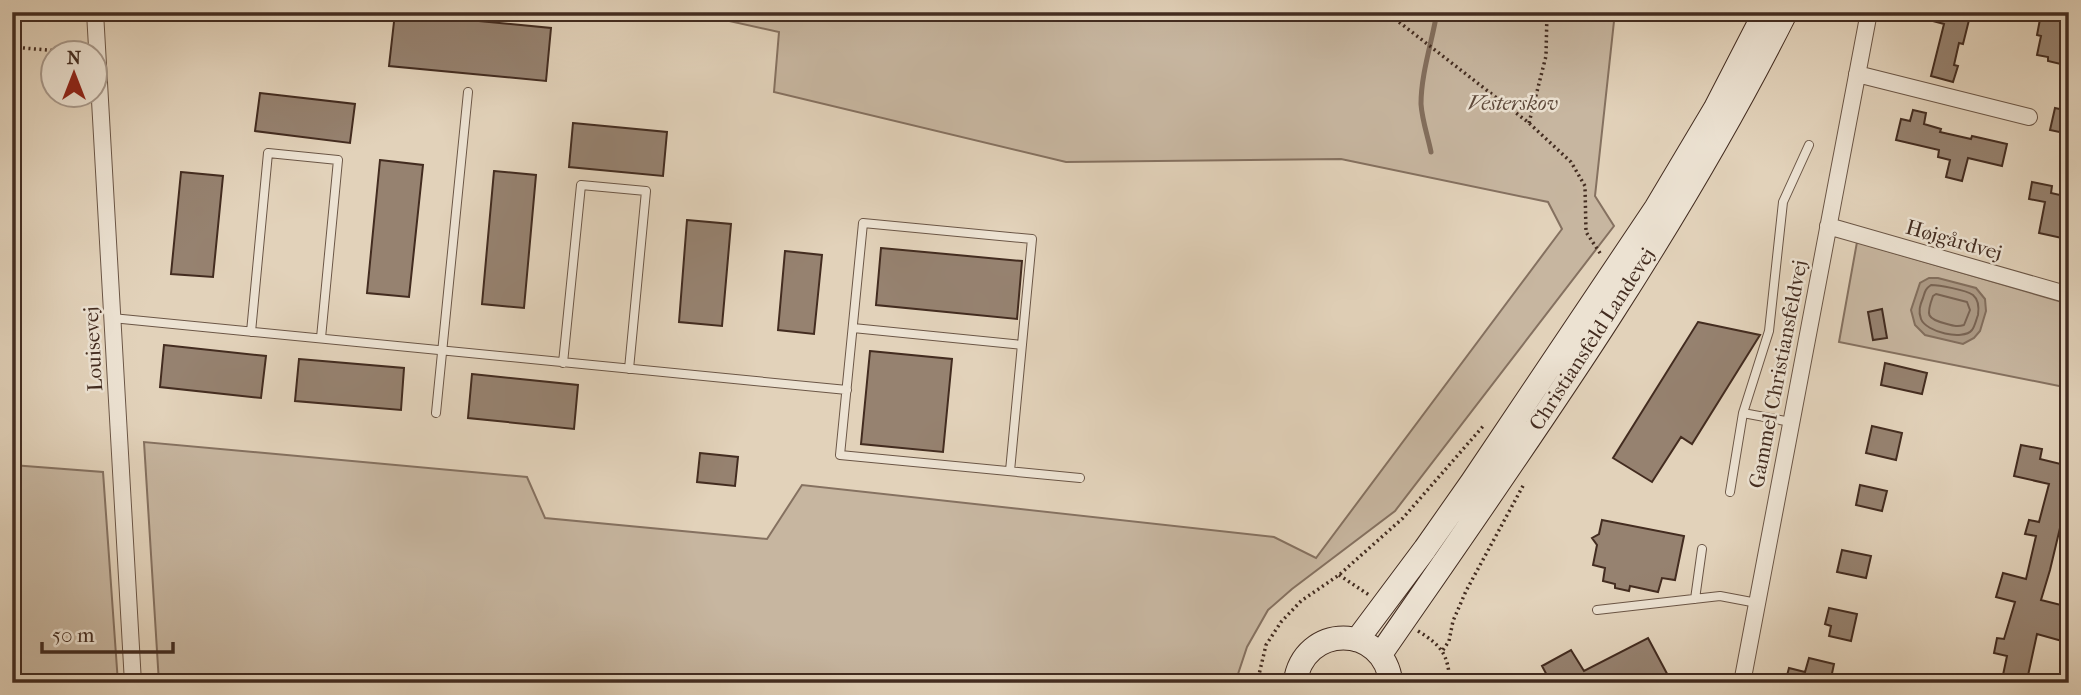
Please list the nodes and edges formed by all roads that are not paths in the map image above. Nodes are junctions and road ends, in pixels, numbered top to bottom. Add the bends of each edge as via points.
1 (95, 12) edge
2 (1765, 12) edge
3 (1786, 12) edge
4 (1869, 12) edge
5 (1857, 74) junction
6 (468, 92) dead end
7 (2029, 117) dead end
8 (1809, 145) dead end
9 (1828, 226) junction
10 (2069, 295) edge
11 (113, 318) junction
12 (853, 328) junction
13 (251, 332) junction
14 (321, 338) junction
15 (1022, 345) junction
16 (442, 350) junction
17 (563, 362) junction
18 (629, 369) junction
19 (847, 390) junction
20 (436, 413) dead end
21 (1743, 413) junction
22 (1791, 422) junction
23 (1010, 471) junction
24 (1080, 478) dead end
25 (1730, 492) dead end
26 (1702, 549) dead end
27 (1695, 598) junction
28 (1757, 603) junction
29 (1597, 611) dead end
30 (1357, 640) junction
31 (1380, 655) junction
32 (134, 683) edge
33 (1295, 683) edge
34 (1391, 683) edge
35 (1742, 683) edge

1 - 11 street, Louisevej
2 - 30 main road, Christiansfeld Landevej via 1656,208 1472,482
3 - 31 main road, Christiansfeld Landevej via 1715,146 1642,265
4 - 5 street, Gammel Christiansfeldvej
5 - 7 street
5 - 9 street, Gammel Christiansfeldvej
6 - 16 lane
8 - 21 lane via 1783,202 1769,331
9 - 10 street, Højgårdvej
9 - 22 street, Gammel Christiansfeldvej
11 - 13 lane
11 - 32 street, Louisevej
12 - 15 lane
12 - 15 lane via 863,223 1032,239
12 - 19 lane
13 - 14 lane
13 - 14 lane via 268,153 338,160
14 - 16 lane
15 - 23 lane
16 - 17 lane
16 - 20 lane
17 - 18 lane
17 - 18 lane via 581,185 646,191
18 - 19 lane
19 - 23 lane via 840,455
21 - 22 lane
21 - 25 lane
22 - 28 street, Gammel Christiansfeldvej
23 - 24 lane
26 - 27 lane
27 - 28 lane via 1720,596
27 - 29 lane
28 - 35 street, Gammel Christiansfeldvej
30 - 31 main road
30 - 33 main road via 1338,637 1320,643 1305,655
31 - 34 main road

